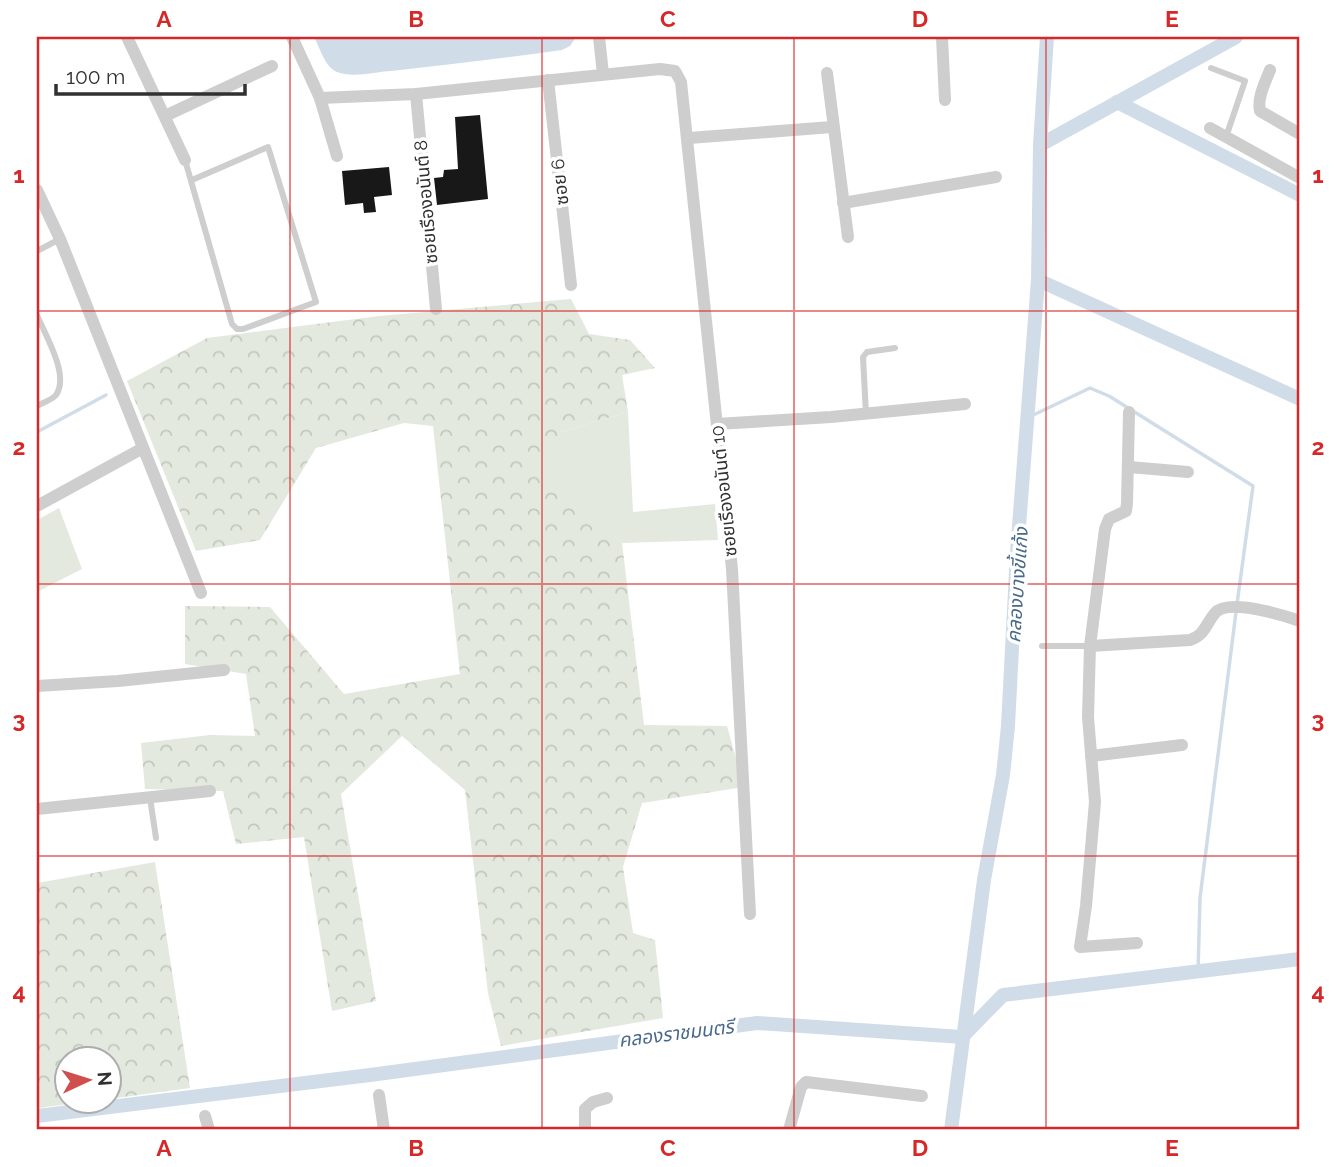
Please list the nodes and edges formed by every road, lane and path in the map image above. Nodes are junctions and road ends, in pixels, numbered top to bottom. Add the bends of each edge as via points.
1 (127, 37) edge
2 (292, 37) edge
3 (600, 37) edge
4 (942, 37) edge
5 (272, 66) dead end
6 (1211, 68) dead end
7 (1270, 70) dead end
8 (827, 73) dead end
9 (603, 74) junction
10 (548, 80) junction
11 (416, 94) junction
12 (320, 98) junction
13 (945, 100) dead end
14 (165, 116) junction
15 (832, 127) junction
16 (1210, 128) dead end
17 (1300, 134) edge
18 (1226, 137) junction
19 (688, 138) junction
20 (337, 156) dead end
21 (185, 160) joint
22 (996, 177) dead end
23 (1300, 178) edge
24 (192, 180) junction
25 (37, 190) edge
26 (843, 202) junction
27 (848, 237) dead end
28 (60, 239) junction
29 (37, 251) edge
30 (571, 285) dead end
31 (436, 309) dead end
32 (37, 315) edge
33 (894, 348) dead end
34 (965, 404) dead end
35 (37, 406) edge
36 (1129, 412) dead end
37 (866, 414) junction
38 (717, 424) junction
39 (143, 448) junction
40 (1129, 467) junction
41 (1188, 472) dead end
42 (37, 506) edge
43 (201, 593) dead end
44 (1300, 621) edge
45 (1042, 646) dead end
46 (1090, 646) junction
47 (224, 670) dead end
48 (37, 686) edge
49 (1182, 745) dead end
50 (1091, 756) junction
51 (211, 791) dead end
52 (150, 798) junction
53 (37, 809) edge
54 (156, 838) dead end
55 (750, 914) dead end
56 (1137, 943) dead end
57 (379, 1095) dead end
58 (922, 1096) dead end
59 (607, 1098) dead end
60 (205, 1116) dead end
61 (209, 1130) edge
62 (384, 1130) edge
63 (585, 1130) edge
64 (789, 1130) edge

1 - 14 street
2 - 12 street
3 - 9 street
4 - 13 street
5 - 14 street
6 - 18 lane via 1245,81
7 - 17 street via 1260,111
8 - 15 street
9 - 10 street
9 - 19 street, ซอยเรืองอนันต์ 10 via 675,71 681,82
10 - 11 street
10 - 30 street, ซอย 6
11 - 12 street
11 - 31 street, ซอยเรืองอนันต์ 8
12 - 20 street
14 - 21 street
15 - 19 street
15 - 26 street
16 - 18 street
18 - 23 street
19 - 38 street, ซอยเรืองอนันต์ 10
21 - 24 lane
22 - 26 street
24 - 24 lane via 268,147 316,302 237,330
25 - 28 street
26 - 27 street
28 - 29 lane
28 - 39 street
32 - 35 lane via 61,372 55,396
33 - 37 lane via 867,352 863,357
34 - 37 street
36 - 40 street
37 - 38 street
38 - 55 street, ซอยเรืองอนันต์ 10 via 732,569
39 - 42 street
39 - 43 street
40 - 41 street
40 - 46 street via 1126,511 1109,519 1105,529
44 - 46 street via 1269,611 1226,608 1213,615 1203,634 1190,640
45 - 46 lane
46 - 50 street
47 - 48 street
49 - 50 street
50 - 56 street via 1095,817 1080,947
51 - 52 street
52 - 53 street
52 - 54 lane
57 - 62 street
58 - 64 street via 806,1082
59 - 63 street via 588,1105
60 - 61 street

